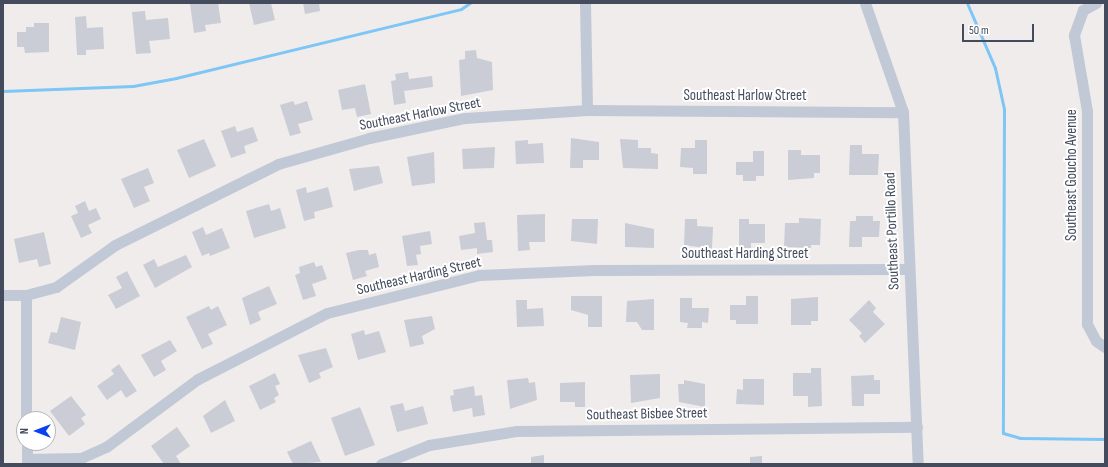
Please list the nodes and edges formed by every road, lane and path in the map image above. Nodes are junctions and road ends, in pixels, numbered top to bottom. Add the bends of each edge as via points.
1 (585, 3) edge
2 (865, 3) edge
3 (1096, 3) edge
4 (587, 110) junction
5 (903, 112) junction
6 (908, 269) junction
7 (3, 295) edge
8 (26, 296) junction
9 (1100, 344) edge
10 (26, 411) edge
11 (917, 427) junction
12 (26, 451) edge
13 (27, 461) edge
14 (381, 464) edge
15 (918, 464) edge

1 - 4 street
2 - 5 street, Southeast Portillo Road
3 - 9 street, Southeast Goucho Avenue via 1083,10 1074,34 1087,111 1086,324
4 - 5 street, Southeast Harlow Street
4 - 8 street, Southeast Harlow Street via 466,118 369,138 278,164 115,245 56,287
5 - 6 street, Southeast Portillo Road
6 - 11 street, Southeast Portillo Road
6 - 13 street, Southeast Harding Street via 594,270 479,275 327,313 198,379 106,447 81,458
7 - 8 street, Southeast Harlow Street
8 - 10 street
11 - 14 street, Southeast Bisbee Street via 516,431 429,445
11 - 15 street, Southeast Portillo Road
12 - 13 street

